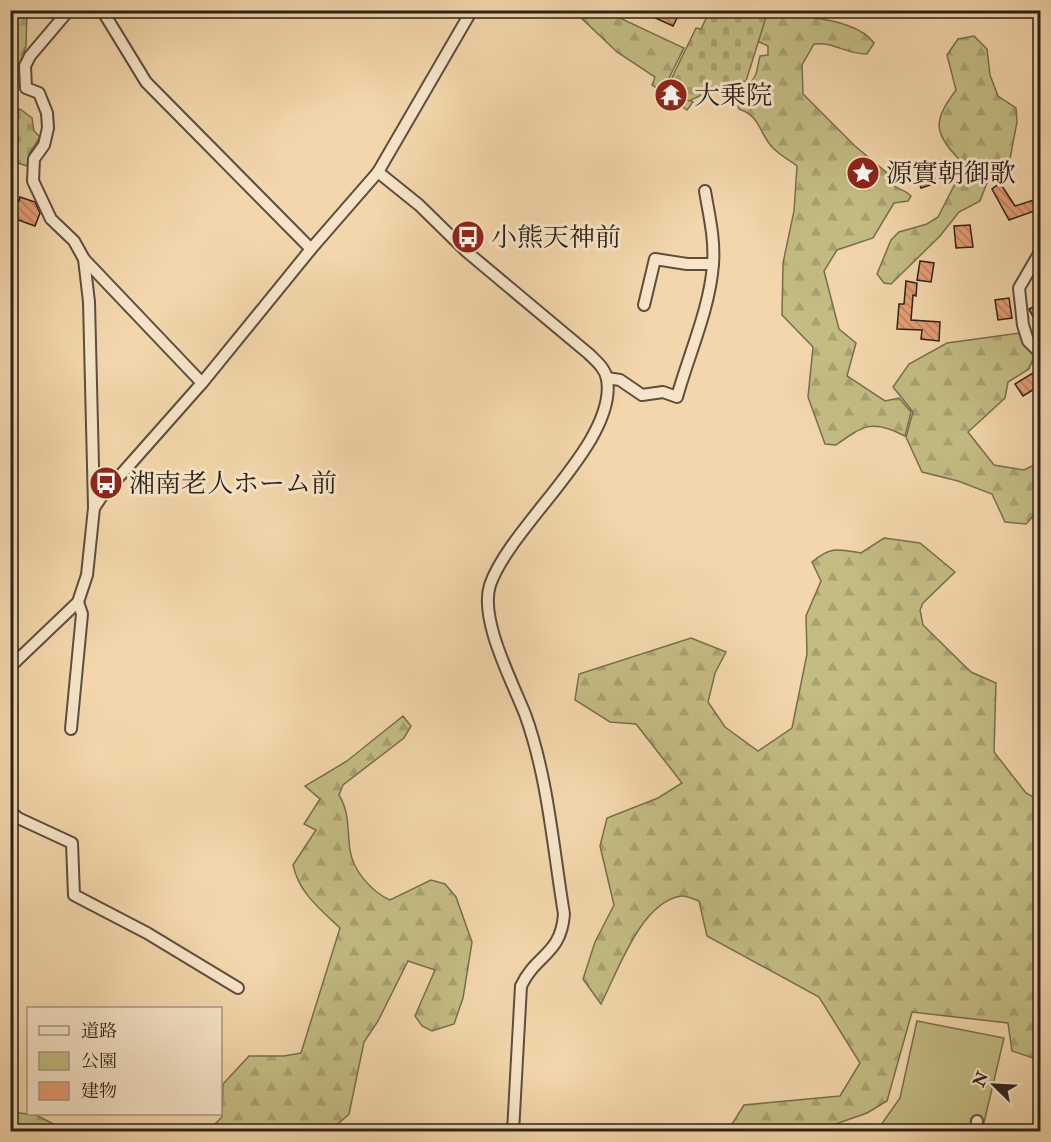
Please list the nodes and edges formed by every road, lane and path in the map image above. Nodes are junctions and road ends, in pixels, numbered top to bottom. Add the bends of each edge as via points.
1 (69, 10) edge
2 (102, 10) edge
3 (472, 10) edge
4 (378, 172) junction
5 (705, 191) dead end
6 (311, 249) junction
7 (1041, 252) edge
8 (84, 259) junction
9 (713, 264) junction
10 (644, 305) dead end
11 (1041, 353) edge
12 (607, 378) junction
13 (202, 383) junction
14 (94, 508) junction
15 (78, 602) junction
16 (10, 667) edge
17 (71, 729) dead end
18 (10, 811) edge
19 (238, 988) dead end
20 (513, 1131) edge

1 - 8 street via 30,56 25,66 26,88 39,93 47,113 48,128 44,145 34,159 33,181 51,219 74,240
2 - 6 street via 146,82
3 - 4 street
4 - 6 street
4 - 12 street via 589,354
5 - 9 street
6 - 13 street
7 - 11 street via 1019,288 1028,341
8 - 13 street
8 - 14 street via 89,302
9 - 10 street via 655,259
9 - 12 street via 677,397 663,392 642,394 620,380
12 - 20 street via 601,418 568,475 505,554 487,600 491,625 526,718 539,767 564,914 556,946 531,968 521,986
13 - 14 street
14 - 15 street via 87,575
15 - 16 street
15 - 17 street via 82,614
18 - 19 street via 72,843 74,895

